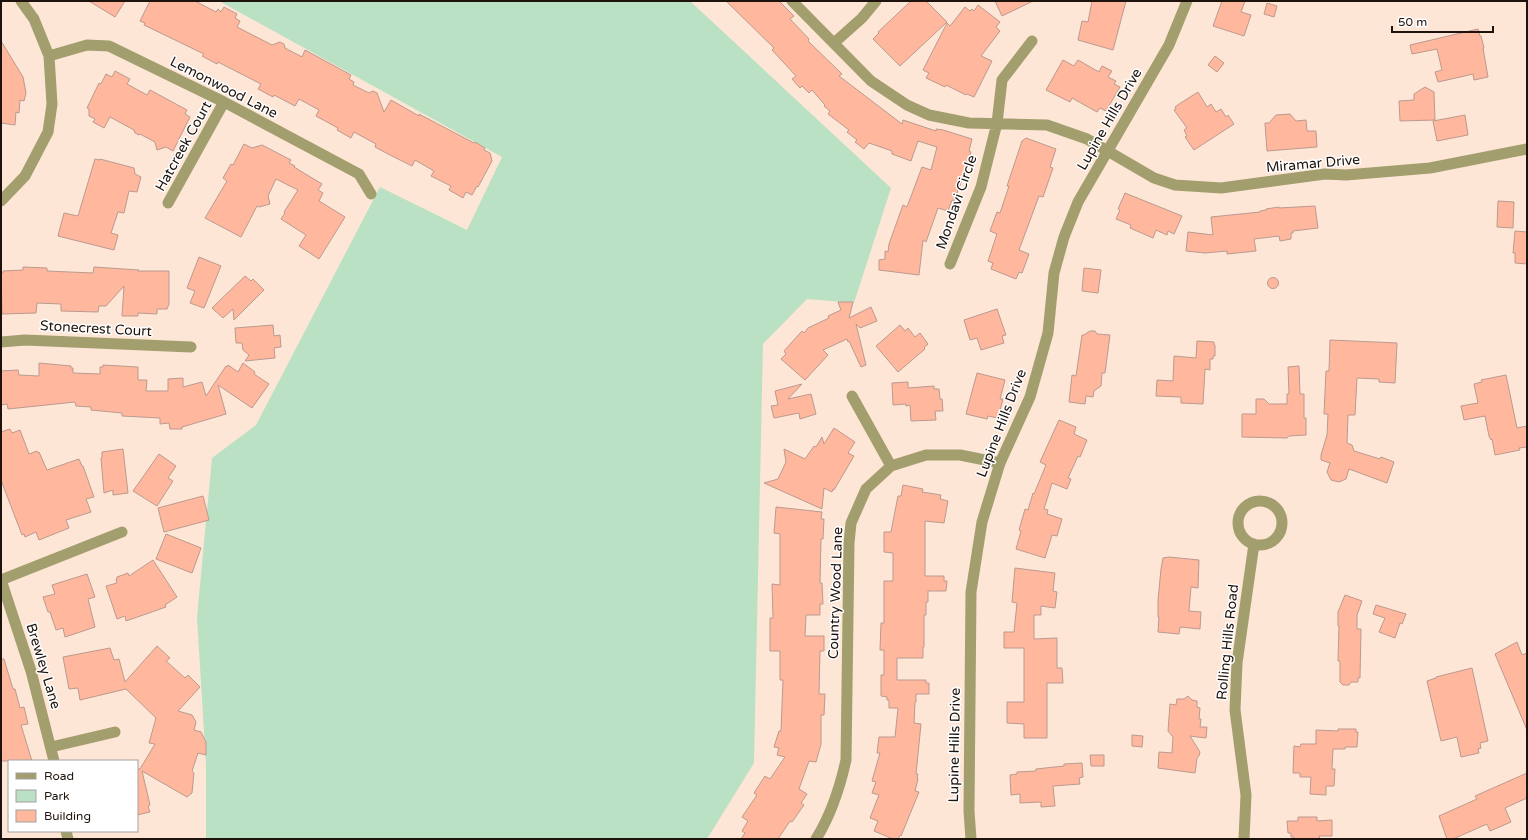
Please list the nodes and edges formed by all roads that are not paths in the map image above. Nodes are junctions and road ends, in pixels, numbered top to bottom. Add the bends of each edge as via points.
1 (21, 1) edge
2 (792, 1) edge
3 (876, 1) edge
4 (1187, 1) edge
5 (1032, 41) dead end
6 (834, 44) junction
7 (49, 56) junction
8 (224, 102) junction
9 (997, 123) junction
10 (1527, 149) edge
11 (1109, 152) junction
12 (371, 194) dead end
13 (1, 201) edge
14 (168, 203) dead end
15 (950, 264) dead end
16 (1, 342) edge
17 (190, 347) dead end
18 (852, 396) dead end
19 (1000, 463) junction
20 (891, 466) junction
21 (122, 532) dead end
22 (1254, 544) junction
23 (1, 580) edge
24 (115, 732) dead end
25 (51, 747) junction
26 (54, 760) edge
27 (816, 839) edge
28 (972, 839) edge
29 (1244, 839) edge

1 - 7 street via 34,19
2 - 6 street, Miramar Drive
3 - 6 street
4 - 11 street, Lupine Hills Drive via 1169,45
5 - 9 street, Mondavi Circle via 1002,80
6 - 9 street, Miramar Drive via 871,81 907,105 929,115 969,123
7 - 8 street, Lemonwood Lane via 87,45 108,46
7 - 13 street via 52,104 48,132 26,176
8 - 12 street, Lemonwood Lane via 359,174
8 - 14 street, Hatcreek Court
9 - 11 street, Miramar Drive via 1046,125 1087,139
9 - 15 street, Mondavi Circle via 980,187
10 - 11 street, Miramar Drive via 1430,168 1346,176 1325,174 1221,188 1175,185 1154,178
11 - 19 street, Lupine Hills Drive via 1078,202 1064,237 1054,273 1048,333 1030,397
16 - 17 street, Stonecrest Court via 25,340
18 - 20 street
19 - 20 street, Country Wood Lane via 960,455 926,455
19 - 28 street, Lupine Hills Drive via 982,522 972,592 968,811
20 - 27 street, Country Wood Lane via 866,490 851,523 846,760 841,783 824,828
21 - 23 street
22 - 22 street via 1274,540 1282,526 1278,510 1264,500 1248,504 1241,510 1238,518 1241,534
22 - 29 street, Rolling Hills Road via 1237,664 1235,710 1246,795
23 - 25 street, Brewley Lane via 31,671
24 - 25 street
25 - 26 street, Brewley Lane

